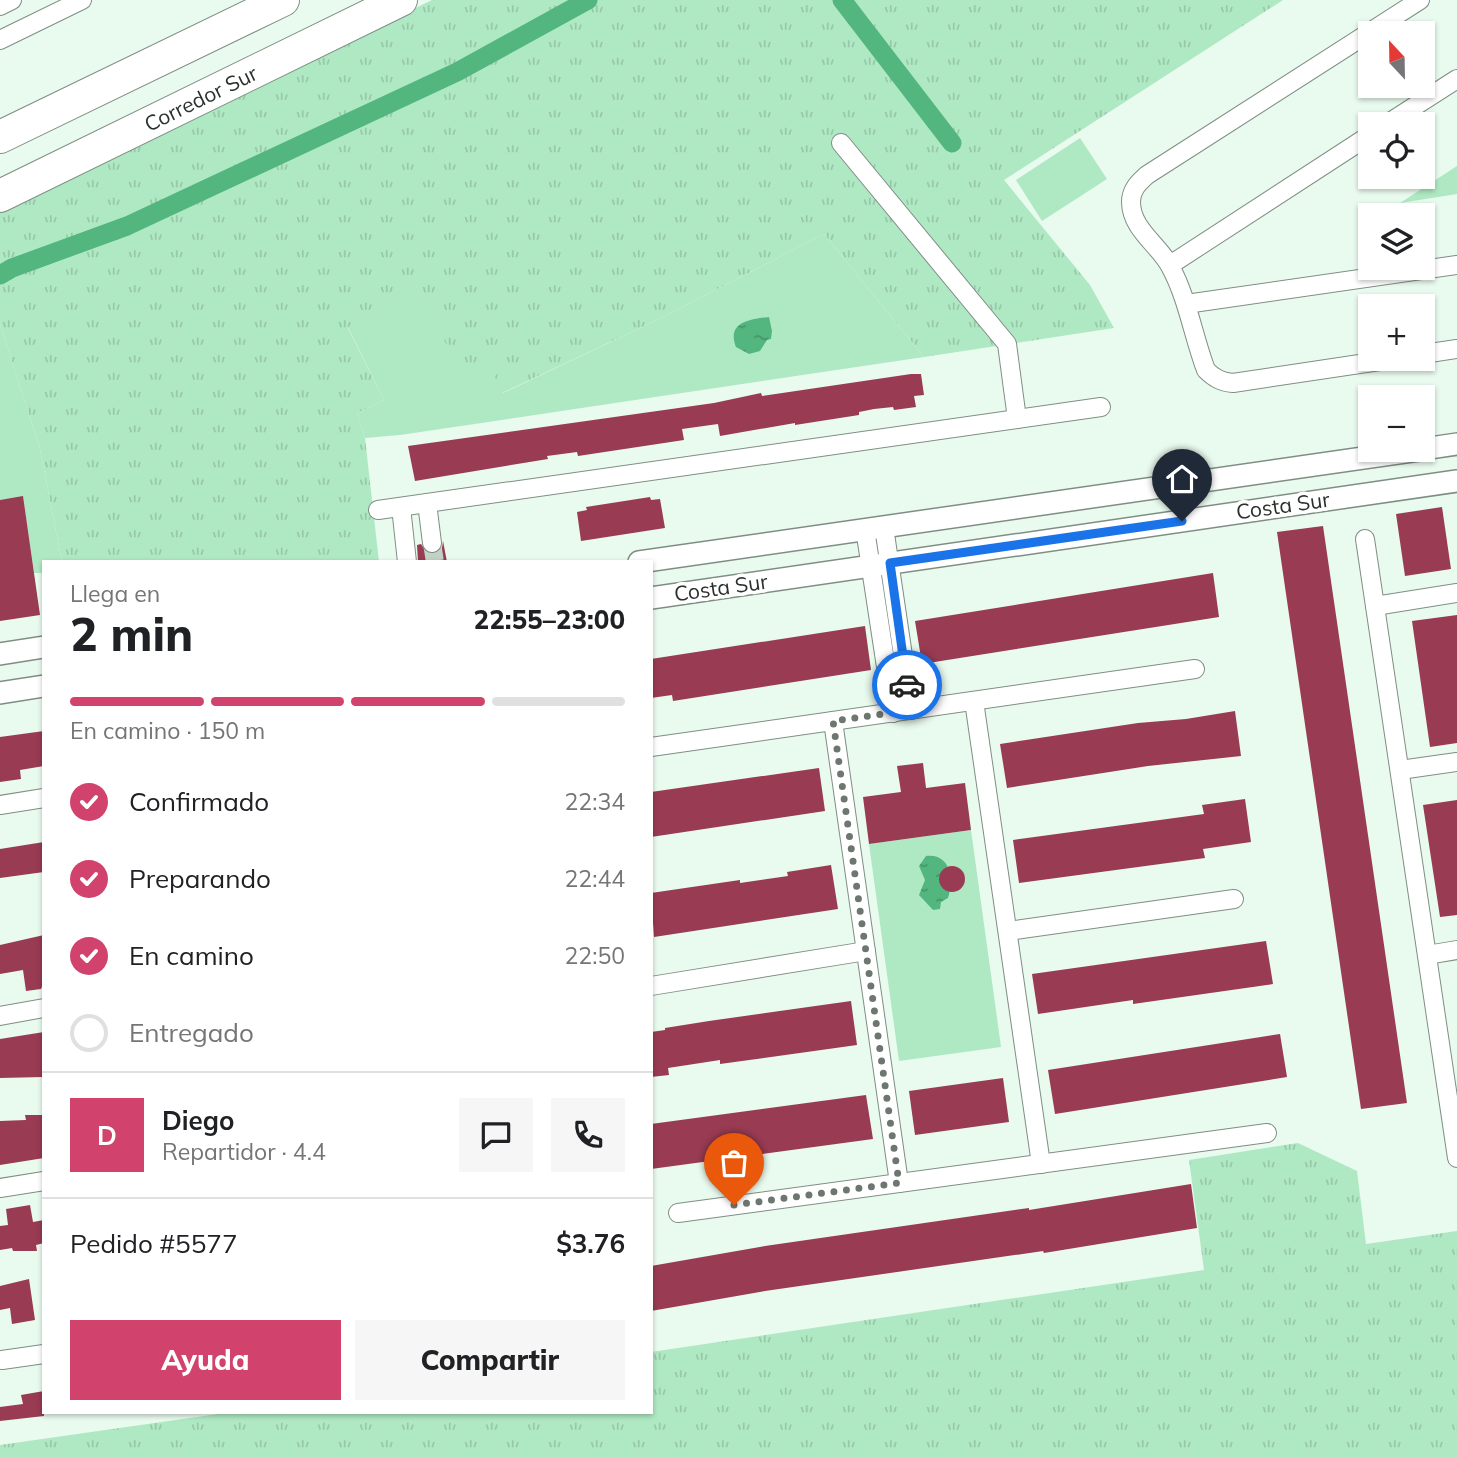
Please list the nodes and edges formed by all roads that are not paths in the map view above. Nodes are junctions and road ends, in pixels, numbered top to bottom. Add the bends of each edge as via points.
1 (12, 0) edge
2 (82, 0) edge
3 (283, 0) edge
4 (401, 0) edge
5 (1420, 0) edge
6 (0, 6) edge
7 (0, 40) edge
8 (1457, 79) edge
9 (1406, 112) edge
10 (0, 137) edge
11 (841, 143) dead end
12 (1358, 143) edge
13 (0, 196) edge
14 (1170, 265) junction
15 (1457, 265) edge
16 (1186, 304) junction
17 (1457, 349) edge
18 (1435, 352) edge
19 (1358, 364) edge
20 (1101, 407) dead end
21 (1017, 419) junction
22 (1457, 444) edge
23 (1435, 447) edge
24 (1358, 458) edge
25 (1457, 481) edge
26 (426, 503) junction
27 (401, 507) junction
28 (378, 510) dead end
29 (875, 528) junction
30 (1365, 539) dead end
31 (432, 542) tunnel mouth
32 (407, 560) edge
33 (653, 560) edge
34 (880, 565) junction
35 (1457, 593) edge
36 (653, 598) edge
37 (1376, 606) junction
38 (42, 647) edge
39 (0, 654) edge
40 (1195, 669) dead end
41 (42, 687) edge
42 (0, 693) edge
43 (974, 701) junction
44 (902, 711) junction
45 (833, 721) junction
46 (653, 747) edge
47 (1457, 762) edge
48 (1400, 770) junction
49 (42, 798) edge
50 (0, 805) edge
51 (1234, 899) dead end
52 (1008, 931) junction
53 (1457, 950) edge
54 (866, 951) junction
55 (1427, 955) junction
56 (653, 986) edge
57 (42, 1009) edge
58 (0, 1016) edge
59 (1267, 1133) dead end
60 (1455, 1138) edge
61 (1457, 1158) edge
62 (1041, 1164) junction
63 (42, 1181) edge
64 (899, 1183) junction
65 (0, 1188) edge
66 (678, 1213) dead end
67 (42, 1354) edge
68 (2, 1360) dead end

1 - 6 street
2 - 7 street
3 - 10 highway
4 - 13 highway, Corredor Sur
5 - 14 street via 1135,186 1132,214
8 - 9 street
11 - 21 street via 1006,344
12 - 14 street
14 - 16 street
15 - 16 street
16 - 19 street via 1206,370 1223,383
17 - 18 street
20 - 21 street
21 - 26 street
22 - 23 street, Costa Sur
24 - 29 street, Costa Sur
25 - 34 street, Costa Sur
26 - 27 street
26 - 31 street
27 - 28 street
27 - 32 street
29 - 33 street, Costa Sur
29 - 34 street
30 - 37 street
34 - 36 street, Costa Sur
34 - 44 street
35 - 37 street
37 - 48 street
38 - 39 street
40 - 43 street
41 - 42 street
43 - 44 street
43 - 52 street
44 - 45 street
45 - 46 street
45 - 54 street
47 - 48 street
48 - 55 street
49 - 50 street
51 - 52 street
52 - 62 street
53 - 55 street
54 - 56 street
54 - 64 street
55 - 60 street
57 - 58 street
59 - 62 street
60 - 61 street
62 - 64 street
63 - 65 street
64 - 66 street
67 - 68 street

